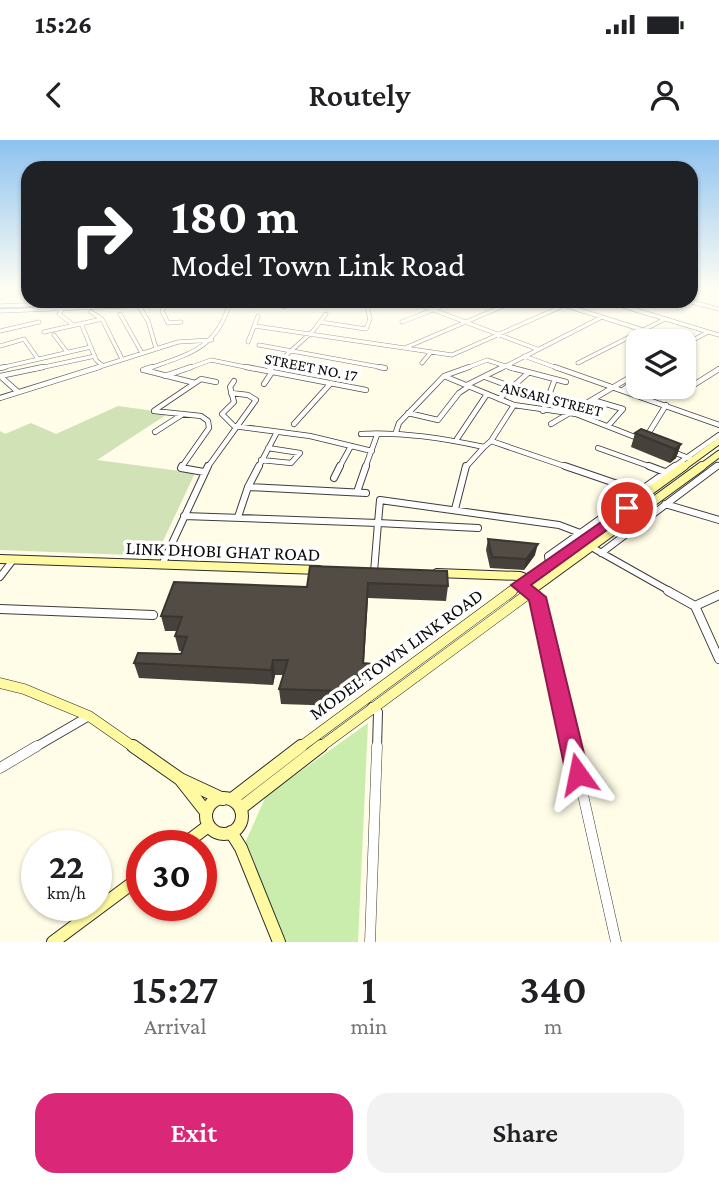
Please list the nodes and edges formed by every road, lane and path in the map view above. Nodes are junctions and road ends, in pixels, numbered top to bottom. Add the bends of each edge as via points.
1 (21, 325) edge
2 (67, 325) edge
3 (82, 325) edge
4 (105, 325) edge
5 (126, 325) edge
6 (149, 325) edge
7 (223, 325) edge
8 (317, 325) edge
9 (343, 325) edge
10 (367, 325) edge
11 (457, 325) edge
12 (473, 325) edge
13 (521, 325) edge
14 (585, 325) edge
15 (686, 325) edge
16 (255, 326) joint
17 (0, 331) edge
18 (44, 332) dead end
19 (312, 332) junction
20 (708, 332) junction
21 (54, 335) dead end
22 (500, 335) junction
23 (719, 335) edge
24 (696, 338) edge
25 (626, 339) edge
26 (212, 340) junction
27 (248, 342) dead end
28 (259, 345) dead end
29 (0, 346) edge
30 (91, 347) junction
31 (156, 348) junction
32 (408, 348) junction
33 (537, 349) junction
34 (291, 351) junction
35 (67, 352) junction
36 (431, 352) junction
37 (142, 353) junction
38 (95, 356) junction
39 (524, 356) junction
40 (38, 359) junction
41 (122, 359) junction
42 (422, 363) dead end
43 (578, 363) dead end
44 (102, 365) junction
45 (508, 366) junction
46 (0, 368) edge
47 (385, 368) dead end
48 (719, 369) edge
49 (270, 371) junction
50 (527, 373) junction
51 (0, 376) edge
52 (165, 376) junction
53 (444, 376) junction
54 (485, 377) junction
55 (555, 379) junction
56 (626, 380) edge
57 (234, 381) dead end
58 (216, 382) dead end
59 (566, 382) dead end
60 (195, 383) junction
61 (331, 383) junction
62 (696, 383) edge
63 (264, 384) dead end
64 (467, 386) junction
65 (512, 387) junction
66 (613, 387) junction
67 (626, 388) edge
68 (366, 390) dead end
69 (623, 390) junction
70 (18, 392) junction
71 (231, 393) junction
72 (487, 394) junction
73 (0, 398) edge
74 (499, 399) junction
75 (514, 405) junction
76 (666, 405) junction
77 (543, 411) junction
78 (570, 412) junction
79 (408, 413) junction
80 (183, 414) junction
81 (581, 415) junction
82 (294, 424) dead end
83 (551, 424) dead end
84 (719, 425) edge
85 (608, 426) junction
86 (238, 427) junction
87 (155, 432) dead end
88 (277, 432) junction
89 (396, 432) junction
90 (361, 434) dead end
91 (377, 435) junction
92 (719, 435) edge
93 (457, 439) junction
94 (644, 440) junction
95 (491, 441) junction
96 (719, 441) edge
97 (656, 445) edge
98 (351, 446) junction
99 (484, 447) junction
100 (598, 447) dead end
101 (268, 448) junction
102 (668, 450) edge
103 (372, 451) junction
104 (719, 454) edge
105 (690, 458) junction
106 (261, 460) junction
107 (719, 465) edge
108 (204, 472) junction
109 (665, 472) junction
110 (334, 478) dead end
111 (248, 487) junction
112 (357, 492) junction
113 (366, 493) dead end
114 (642, 493) junction
115 (665, 504) junction
116 (456, 509) junction
117 (184, 516) junction
118 (238, 517) junction
119 (719, 520) edge
120 (378, 523) junction
121 (478, 528) dead end
122 (584, 534) junction
123 (622, 536) junction
124 (630, 540) dead end
125 (597, 550) junction
126 (0, 559) edge
127 (13, 560) junction
128 (162, 565) junction
129 (335, 570) edge
130 (361, 571) edge
131 (374, 572) junction
132 (388, 572) edge
133 (428, 573) edge
134 (0, 578) edge
135 (530, 579) junction
136 (519, 585) junction
137 (540, 585) junction
138 (530, 591) junction
139 (719, 595) edge
140 (695, 606) junction
141 (0, 609) edge
142 (153, 615) dead end
143 (719, 659) edge
144 (0, 683) edge
145 (372, 707) junction
146 (89, 716) junction
147 (0, 768) edge
148 (180, 779) junction
149 (232, 802) junction
150 (206, 813) junction
151 (207, 827) junction
152 (203, 830) edge
153 (231, 832) junction
154 (126, 888) edge
155 (53, 942) edge
156 (278, 942) edge
157 (370, 942) edge
158 (615, 942) edge

1 - 17 street
2 - 18 street
3 - 30 street
4 - 41 street
5 - 37 street
6 - 31 street
7 - 26 street
8 - 19 street
9 - 10 street via 366,329
11 - 32 street
12 - 22 street
13 - 22 street
14 - 33 street
15 - 20 street
16 - 19 street
16 - 27 street
19 - 32 street
19 - 34 street
20 - 23 street
20 - 24 street
21 - 35 street
22 - 33 street
22 - 36 street via 452,355
25 - 43 street
26 - 31 street via 187,340
26 - 52 street via 203,349 142,370
28 - 34 street
29 - 40 street via 24,339
30 - 35 street
30 - 38 street
31 - 37 street
32 - 36 street
33 - 39 street
34 - 47 street
34 - 49 street
35 - 40 street
36 - 42 street
37 - 41 street
38 - 44 street
38 - 51 street
39 - 45 street
39 - 66 street
40 - 46 street
41 - 44 street
44 - 70 street
45 - 50 street
45 - 53 street via 487,360
45 - 54 street
48 - 62 street
49 - 52 street, STREET NO. 17 via 211,360
49 - 61 street, STREET NO. 17
49 - 63 street
50 - 55 street
50 - 65 street
51 - 70 street
52 - 60 street
53 - 64 street, ANSARI STREET
53 - 79 street
54 - 64 street
54 - 65 street
55 - 59 street
55 - 77 street
56 - 66 street
57 - 71 street
58 - 60 street via 202,378
60 - 80 street via 154,411
61 - 68 street, STREET NO. 17
61 - 82 street
64 - 72 street, ANSARI STREET
64 - 79 street via 438,419
65 - 74 street
66 - 69 street
66 - 78 street
67 - 69 street
69 - 76 street
70 - 73 street
71 - 86 street via 234,402 222,414
71 - 86 street via 256,398
72 - 74 street, ANSARI STREET
72 - 93 street
74 - 75 street, ANSARI STREET
75 - 77 street, ANSARI STREET
75 - 95 street
76 - 84 street
76 - 94 street
77 - 78 street, ANSARI STREET
78 - 81 street, ANSARI STREET
78 - 83 street
79 - 89 street
80 - 87 street
80 - 108 street via 203,416 209,424 181,467
81 - 85 street, ANSARI STREET
81 - 85 street via 596,401 623,409
85 - 94 street, ANSARI STREET
86 - 88 street
86 - 108 street
88 - 98 street
88 - 101 street
89 - 91 street
89 - 93 street
90 - 91 street
91 - 103 street
92 - 105 street
93 - 99 street
94 - 97 street, ANSARI STREET
95 - 99 street
95 - 114 street
96 - 105 main road, MODEL TOWN LINK ROAD
98 - 103 street
98 - 110 street
99 - 116 street via 466,466
100 - 109 street
101 - 106 street
101 - 106 street via 300,453 291,463
102 - 105 street
103 - 112 street
104 - 125 main road, MODEL TOWN LINK ROAD
105 - 109 street
105 - 114 main road, MODEL TOWN LINK ROAD
106 - 111 street
107 - 115 street
108 - 117 street
109 - 114 street
111 - 112 street
111 - 118 street
112 - 113 street
114 - 122 main road, MODEL TOWN LINK ROAD
115 - 119 street
115 - 123 street
116 - 120 street via 380,499
116 - 122 street via 559,525
117 - 118 street
117 - 128 street
118 - 120 street
120 - 121 street
120 - 131 street
122 - 135 main road, MODEL TOWN LINK ROAD
123 - 124 street
123 - 125 street
125 - 137 main road, MODEL TOWN LINK ROAD
125 - 140 street
126 - 127 main road, LINK DHOBI GHAT ROAD
127 - 128 main road, LINK DHOBI GHAT ROAD
127 - 134 street
128 - 129 main road, LINK DHOBI GHAT ROAD
130 - 131 main road
131 - 132 main road
133 - 135 main road
135 - 136 main road, MODEL TOWN LINK ROAD
135 - 137 main road
136 - 138 street
136 - 149 main road, MODEL TOWN LINK ROAD
137 - 138 main road, MODEL TOWN LINK ROAD
138 - 145 main road, MODEL TOWN LINK ROAD
138 - 158 street via 537,597 549,642
139 - 140 street
140 - 143 street
141 - 142 street
144 - 146 main road
145 - 149 main road, MODEL TOWN LINK ROAD
145 - 157 street via 378,712
146 - 147 street
146 - 148 main road
148 - 149 main road
148 - 150 main road
149 - 150 main road via 213,804
149 - 153 main road via 241,821
150 - 151 main road
151 - 152 main road
151 - 153 main road
153 - 156 main road
154 - 155 main road

